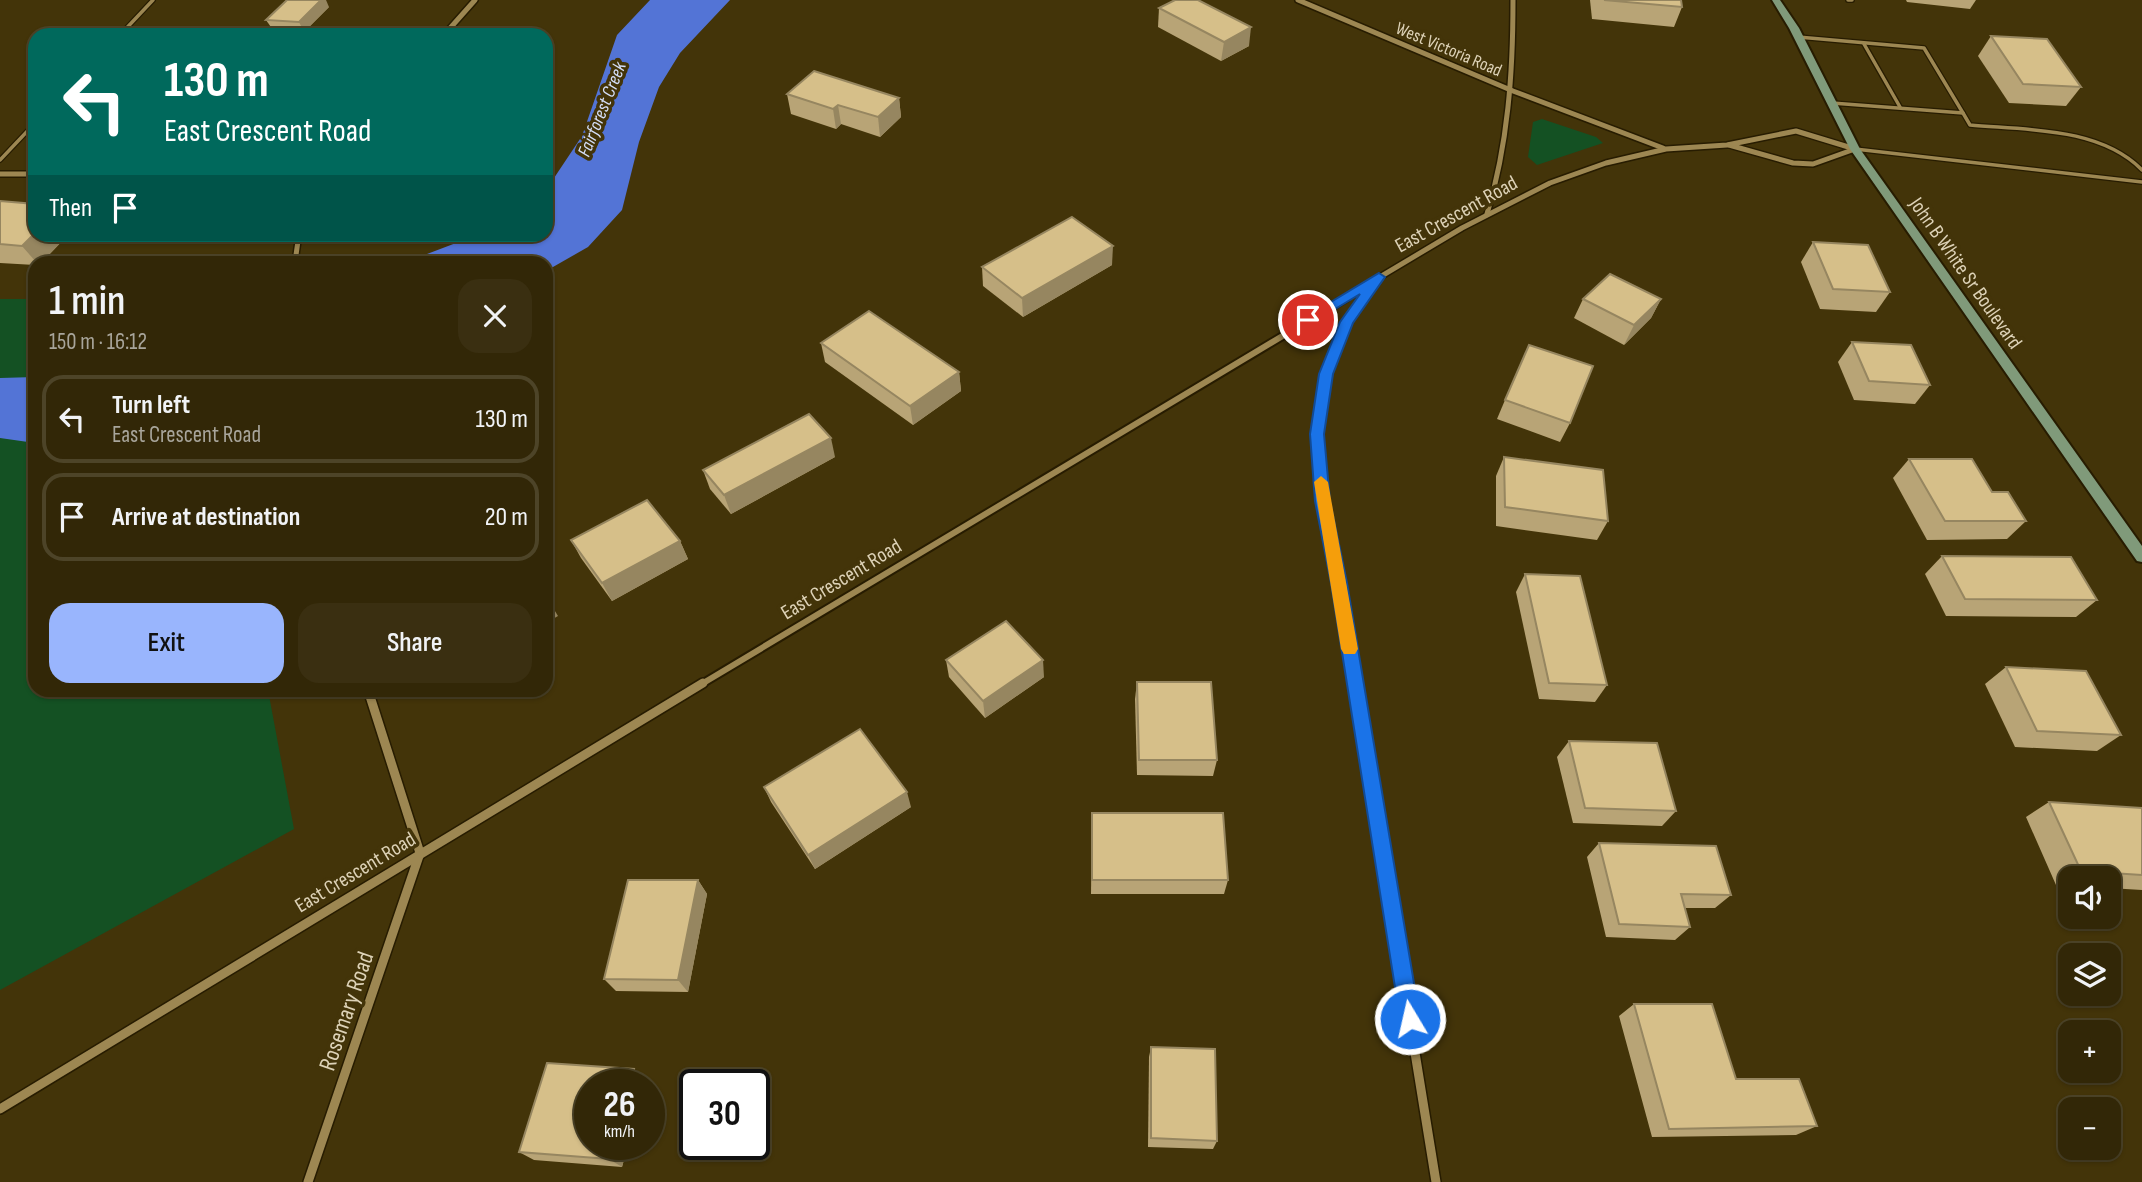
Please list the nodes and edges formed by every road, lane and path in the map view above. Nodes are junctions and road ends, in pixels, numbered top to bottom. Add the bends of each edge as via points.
1 (153, 0) edge
2 (475, 0) edge
3 (1298, 0) edge
4 (1513, 0) edge
5 (1776, 0) edge
6 (127, 28) edge
7 (450, 28) edge
8 (1798, 37) junction
9 (1864, 44) junction
10 (1513, 91) junction
11 (1832, 103) junction
12 (1900, 107) junction
13 (1963, 113) junction
14 (28, 130) edge
15 (1727, 145) junction
16 (1666, 149) junction
17 (1856, 149) junction
18 (0, 160) edge
19 (2142, 170) edge
20 (0, 174) edge
21 (28, 174) edge
22 (2142, 182) edge
23 (1487, 215) junction
24 (1379, 277) junction
25 (2142, 557) edge
26 (370, 697) edge
27 (420, 852) junction
28 (0, 1109) edge
29 (308, 1182) edge
30 (1436, 1182) edge

1 - 6 lane
2 - 7 street
3 - 10 street, West Victoria Road
4 - 10 street
5 - 8 main road, John B White Sr Boulevard
8 - 9 lane
8 - 11 main road, John B White Sr Boulevard
9 - 12 lane
9 - 13 lane via 1924,48
10 - 16 street, West Victoria Road
10 - 23 street, West Victoria Road via 1500,176
11 - 12 lane
11 - 17 main road, John B White Sr Boulevard
12 - 13 lane
13 - 19 lane via 1970,125 2088,138 2136,160
14 - 18 lane
15 - 16 street, East Crescent Road
15 - 17 street, East Crescent Road via 1796,131
15 - 17 street, East Crescent Road via 1793,163 1814,164
16 - 23 street, East Crescent Road via 1550,183
17 - 22 lane
17 - 25 main road, John B White Sr Boulevard
20 - 21 street
23 - 24 street, East Crescent Road
24 - 27 street, East Crescent Road
24 - 30 street via 1347,322 1326,374 1317,434 1323,501
26 - 27 street
27 - 28 street, East Crescent Road
27 - 29 street, Rosemary Road

